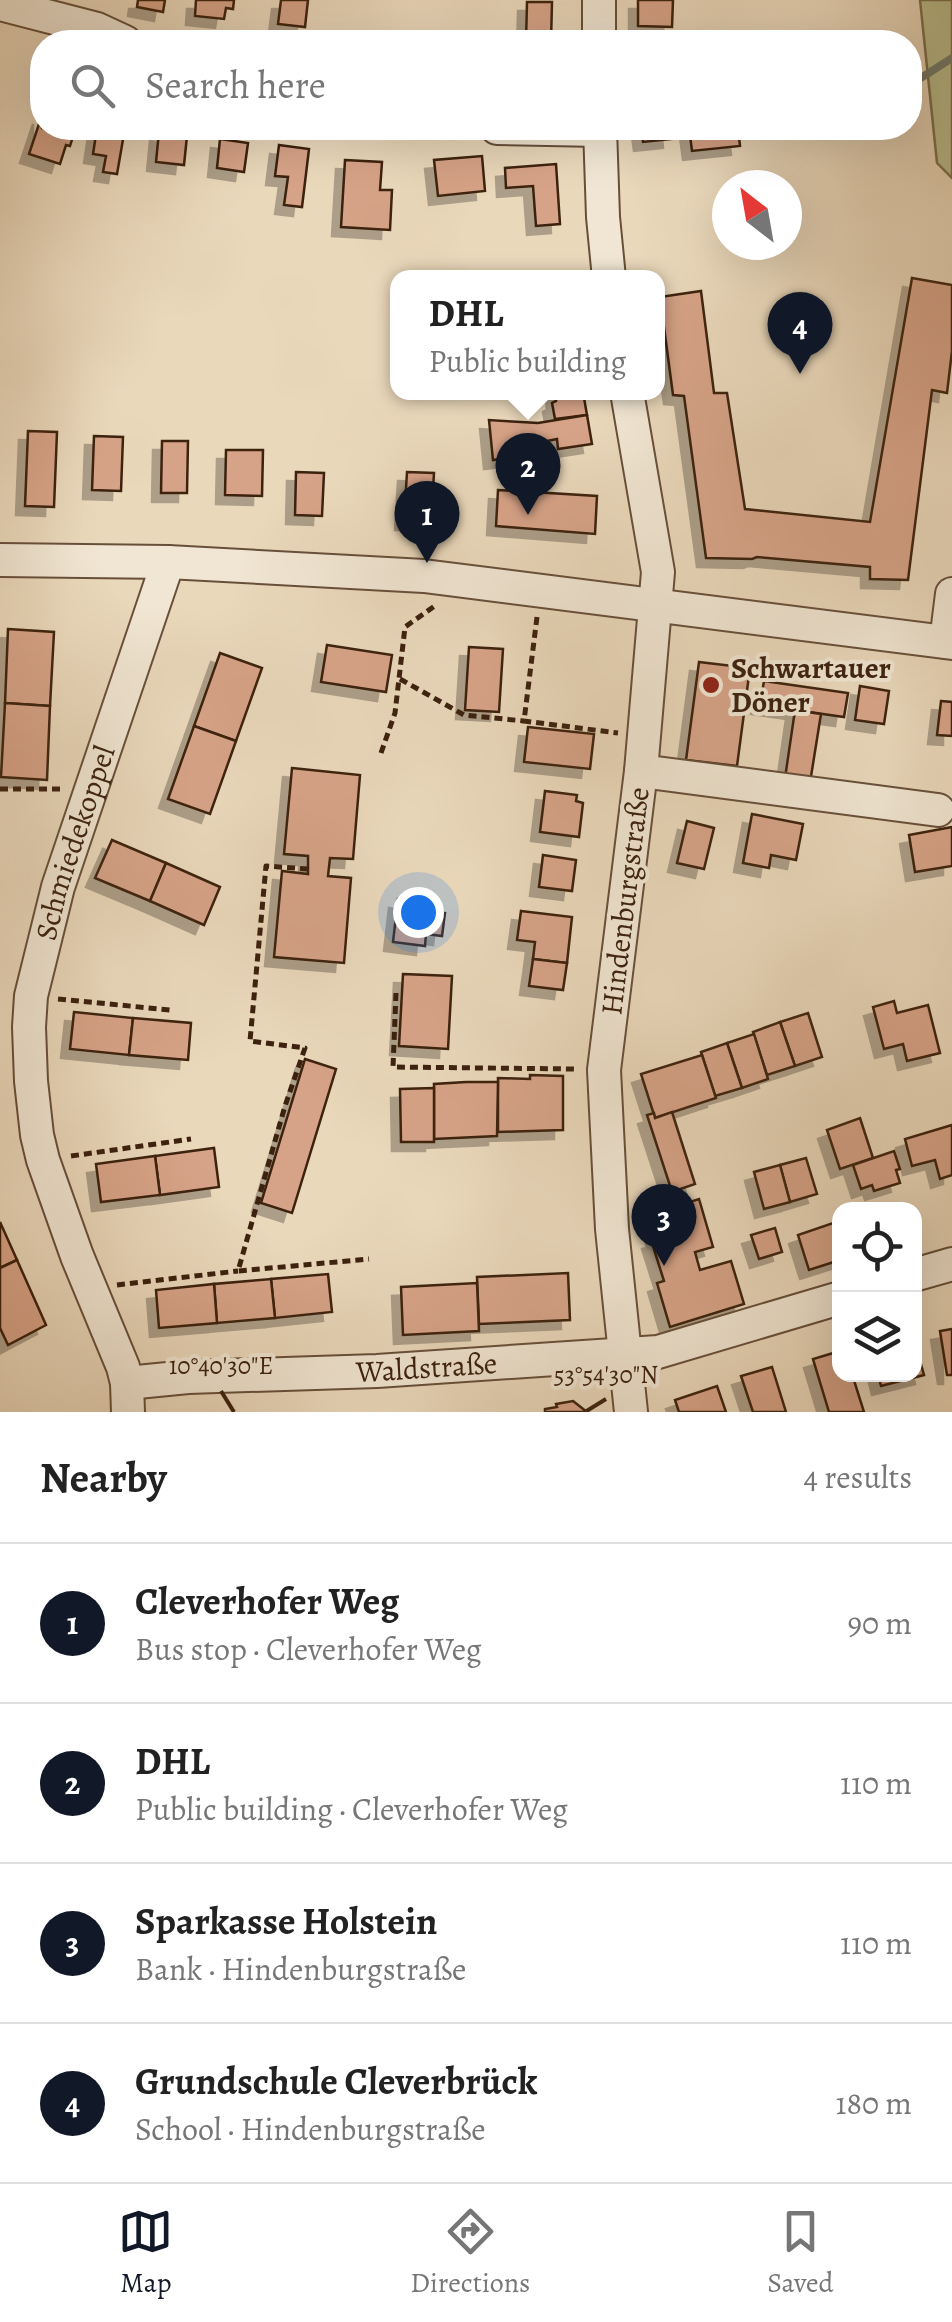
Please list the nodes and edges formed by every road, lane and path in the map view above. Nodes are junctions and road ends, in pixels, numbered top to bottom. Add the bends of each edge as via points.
1 (599, 0) edge
2 (0, 4) edge
3 (100, 30) edge
4 (599, 30) edge
5 (600, 140) edge
6 (609, 270) edge
7 (628, 400) edge
8 (0, 560) edge
9 (168, 562) junction
10 (468, 581) junction
11 (540, 590) junction
12 (952, 594) edge
13 (656, 605) junction
14 (949, 643) edge
15 (400, 679) junction
16 (524, 721) junction
17 (645, 736) junction
18 (381, 753) dead end
19 (642, 770) junction
20 (0, 789) edge
21 (92, 789) junction
22 (938, 810) dead end
23 (308, 869) dead end
24 (396, 994) dead end
25 (31, 996) junction
26 (170, 1010) dead end
27 (604, 1070) junction
28 (191, 1139) dead end
29 (43, 1160) junction
30 (368, 1258) dead end
31 (952, 1264) edge
32 (238, 1271) junction
33 (922, 1273) edge
34 (90, 1288) junction
35 (832, 1300) edge
36 (624, 1354) junction
37 (128, 1398) edge
38 (631, 1412) edge

1 - 4 street
2 - 3 street
5 - 6 street
7 - 13 street, Hindenburgstraße via 658,572
8 - 9 street
9 - 10 street
9 - 21 street, Schmiedekoppel
10 - 11 street
10 - 15 path via 406,628
11 - 13 street
11 - 16 path
12 - 14 street
13 - 14 street
13 - 17 street, Hindenburgstraße
15 - 16 path via 464,715
15 - 18 path
16 - 17 path
17 - 19 street, Hindenburgstraße
19 - 22 street
19 - 27 street, Hindenburgstraße
20 - 21 path
21 - 25 street, Schmiedekoppel
23 - 32 path via 266,866 250,1042 305,1048
24 - 27 path via 392,1066
25 - 26 path
25 - 29 street, Schmiedekoppel via 31,1081
27 - 36 street, Hindenburgstraße
28 - 29 path
29 - 34 street, Schmiedekoppel
30 - 32 path
31 - 33 street
32 - 34 path
34 - 37 street, Schmiedekoppel via 123,1367
35 - 36 street, Waldstraße via 658,1352
36 - 37 street, Waldstraße via 188,1376
36 - 38 street, Hindenburgstraße

